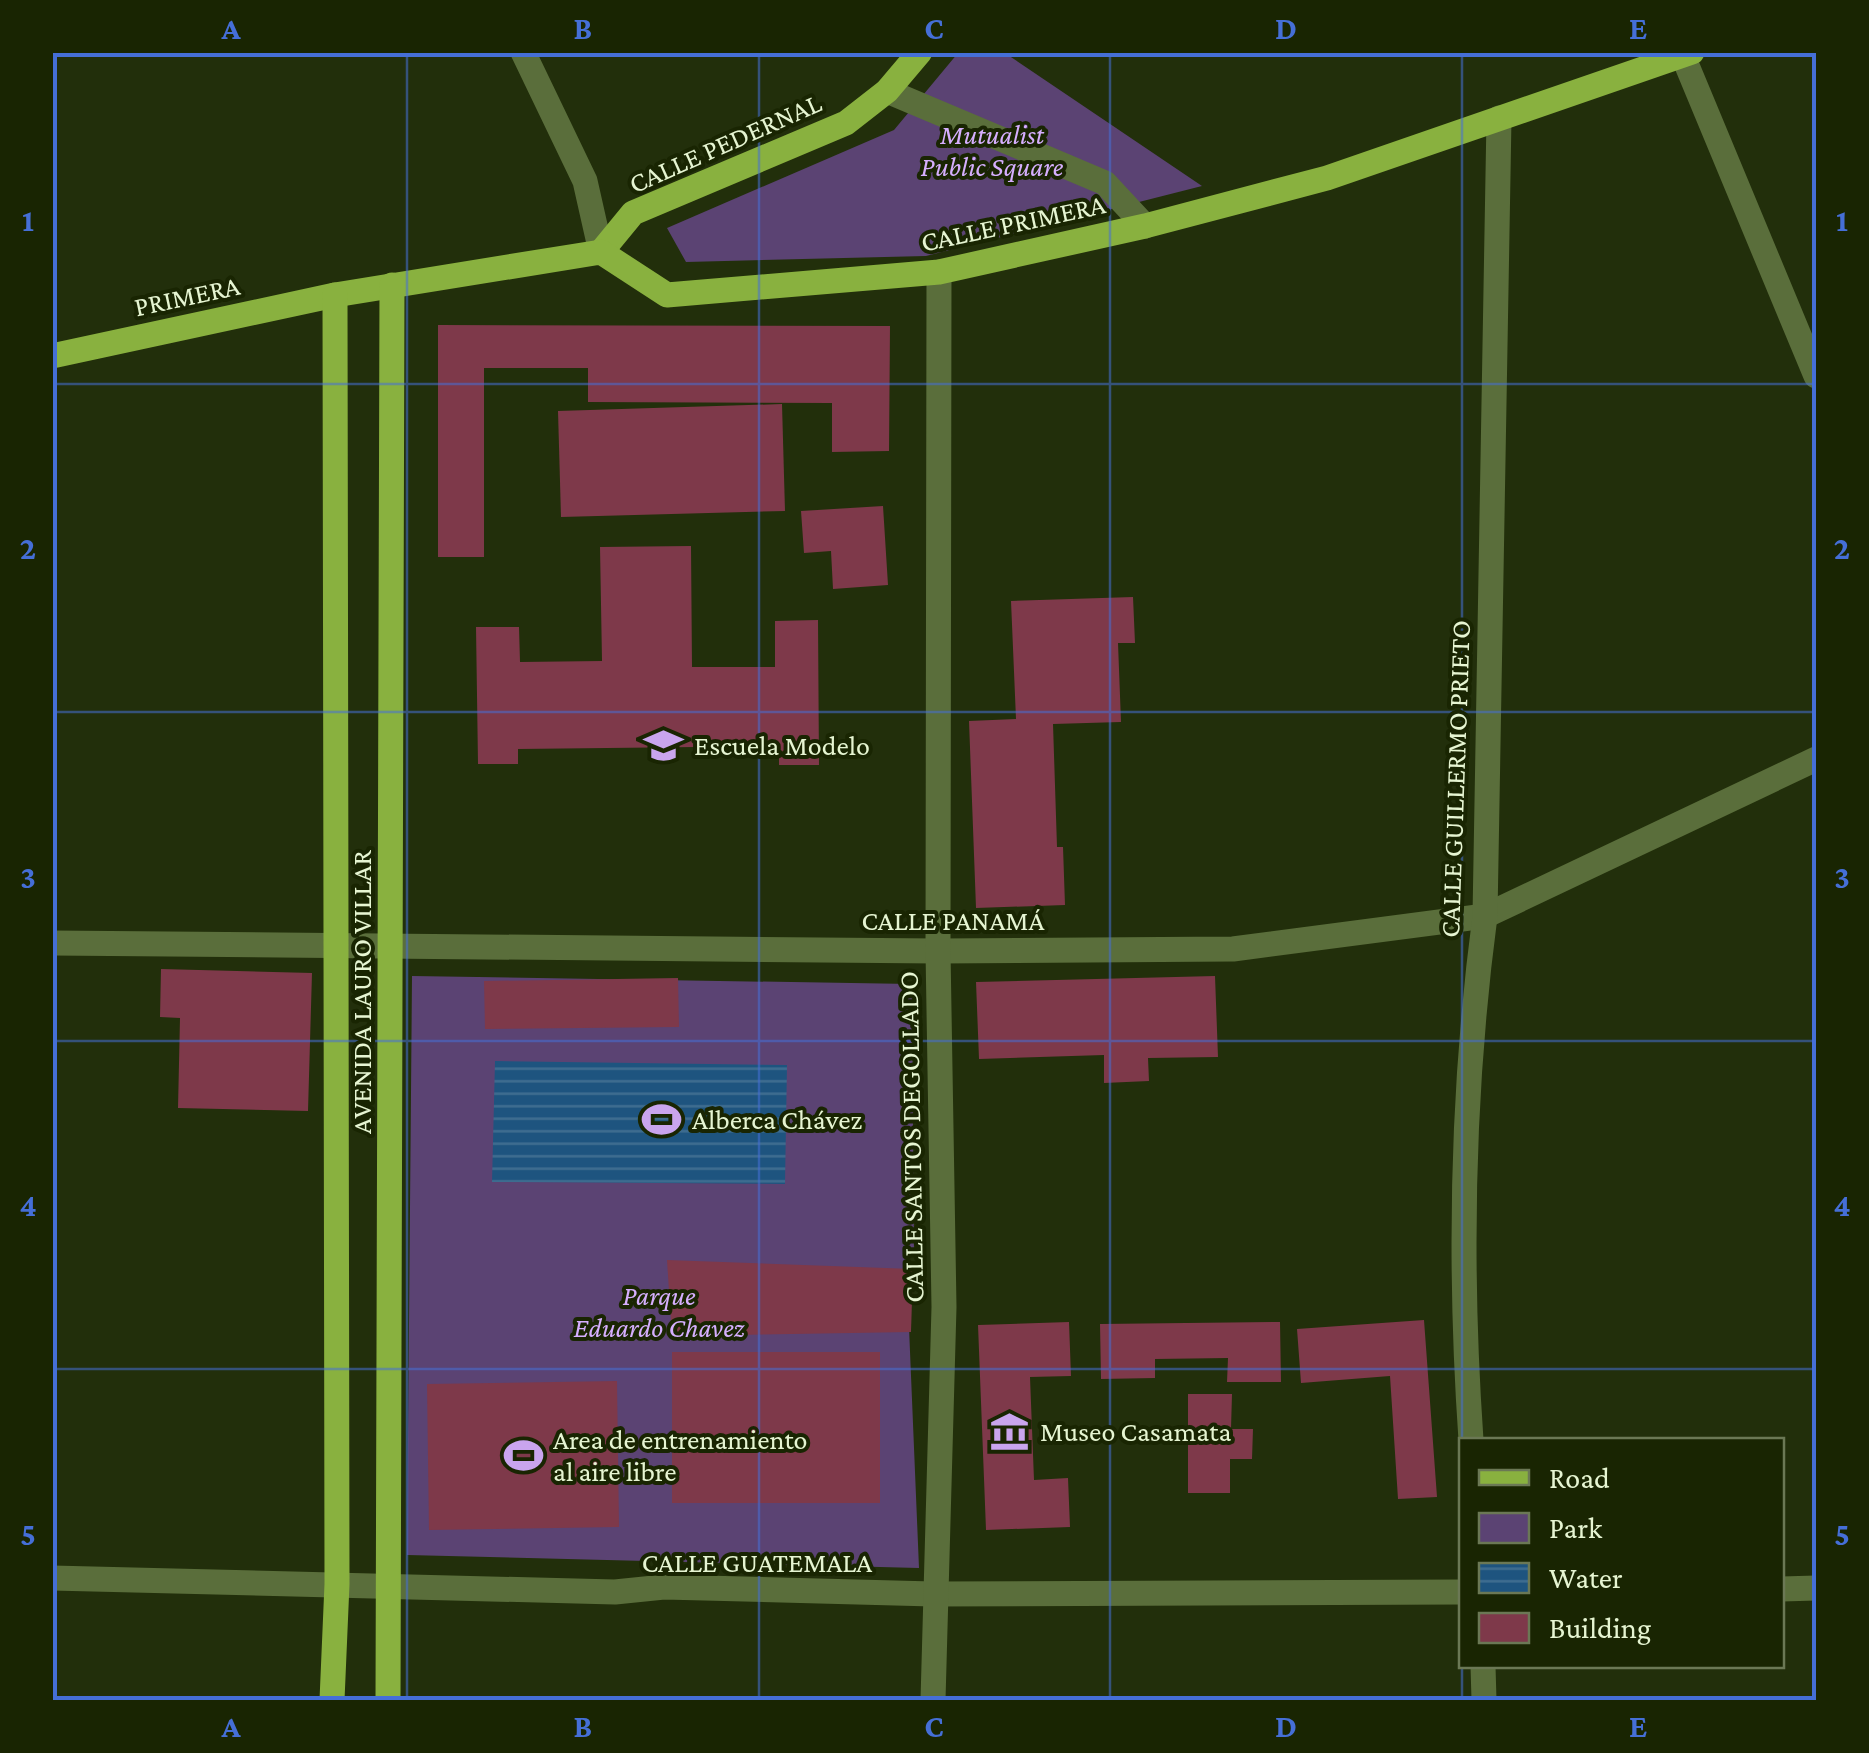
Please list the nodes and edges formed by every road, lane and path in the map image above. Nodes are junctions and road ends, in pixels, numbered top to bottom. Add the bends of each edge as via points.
1 (523, 52) edge
2 (920, 52) edge
3 (1687, 54) edge
4 (888, 91) junction
5 (1498, 118) junction
6 (1145, 226) junction
7 (600, 252) junction
8 (939, 272) junction
9 (392, 285) junction
10 (335, 295) junction
11 (52, 356) edge
12 (1816, 376) edge
13 (1816, 759) edge
14 (1485, 916) junction
15 (52, 944) edge
16 (337, 945) junction
17 (392, 947) junction
18 (938, 951) junction
19 (1471, 1438) edge
20 (52, 1578) edge
21 (338, 1584) junction
22 (388, 1584) junction
23 (1816, 1588) edge
24 (1784, 1589) edge
25 (1459, 1592) edge
26 (933, 1594) junction
27 (1483, 1668) edge
28 (332, 1700) edge
29 (388, 1700) edge
30 (933, 1700) edge
31 (1484, 1700) edge

1 - 7 street via 585,181
2 - 4 main road, CALLE PEDERNAL
3 - 5 main road, CALLE PRIMERA
3 - 12 street
4 - 6 street via 1105,183
4 - 7 main road, CALLE PEDERNAL via 846,123 634,213
5 - 6 main road, CALLE PRIMERA via 1327,178
5 - 14 street, CALLE GUILLERMO PRIETO
6 - 8 main road, CALLE PRIMERA
7 - 8 main road, CALLE PRIMERA via 668,294
7 - 9 main road
8 - 18 street, CALLE SANTOS DEGOLLADO
9 - 10 main road
9 - 17 main road, AVENIDA LAURO VILLAR
10 - 11 main road, PRIMERA
10 - 16 main road, AVENIDA LAURO VILLAR
13 - 14 street, CALLE PANAMÁ
14 - 18 street, CALLE PANAMÁ via 1234,948
14 - 19 street, CALLE GUILLERMO PRIETO via 1466,1156
15 - 16 street, CALLE PANAMÁ
16 - 17 street, CALLE PANAMÁ
16 - 21 main road, AVENIDA LAURO VILLAR
17 - 18 street, CALLE PANAMÁ
17 - 22 main road, AVENIDA LAURO VILLAR
18 - 26 street, CALLE SANTOS DEGOLLADO via 944,1306
20 - 21 street, CALLE GUATEMALA
21 - 22 street, CALLE GUATEMALA
21 - 28 main road, AVENIDA LAURO VILLAR
22 - 26 street, CALLE GUATEMALA
22 - 29 main road, AVENIDA LAURO VILLAR
23 - 24 street
25 - 26 street, CALLE GUATEMALA
26 - 30 street, CALLE SANTOS DEGOLLADO
27 - 31 street

